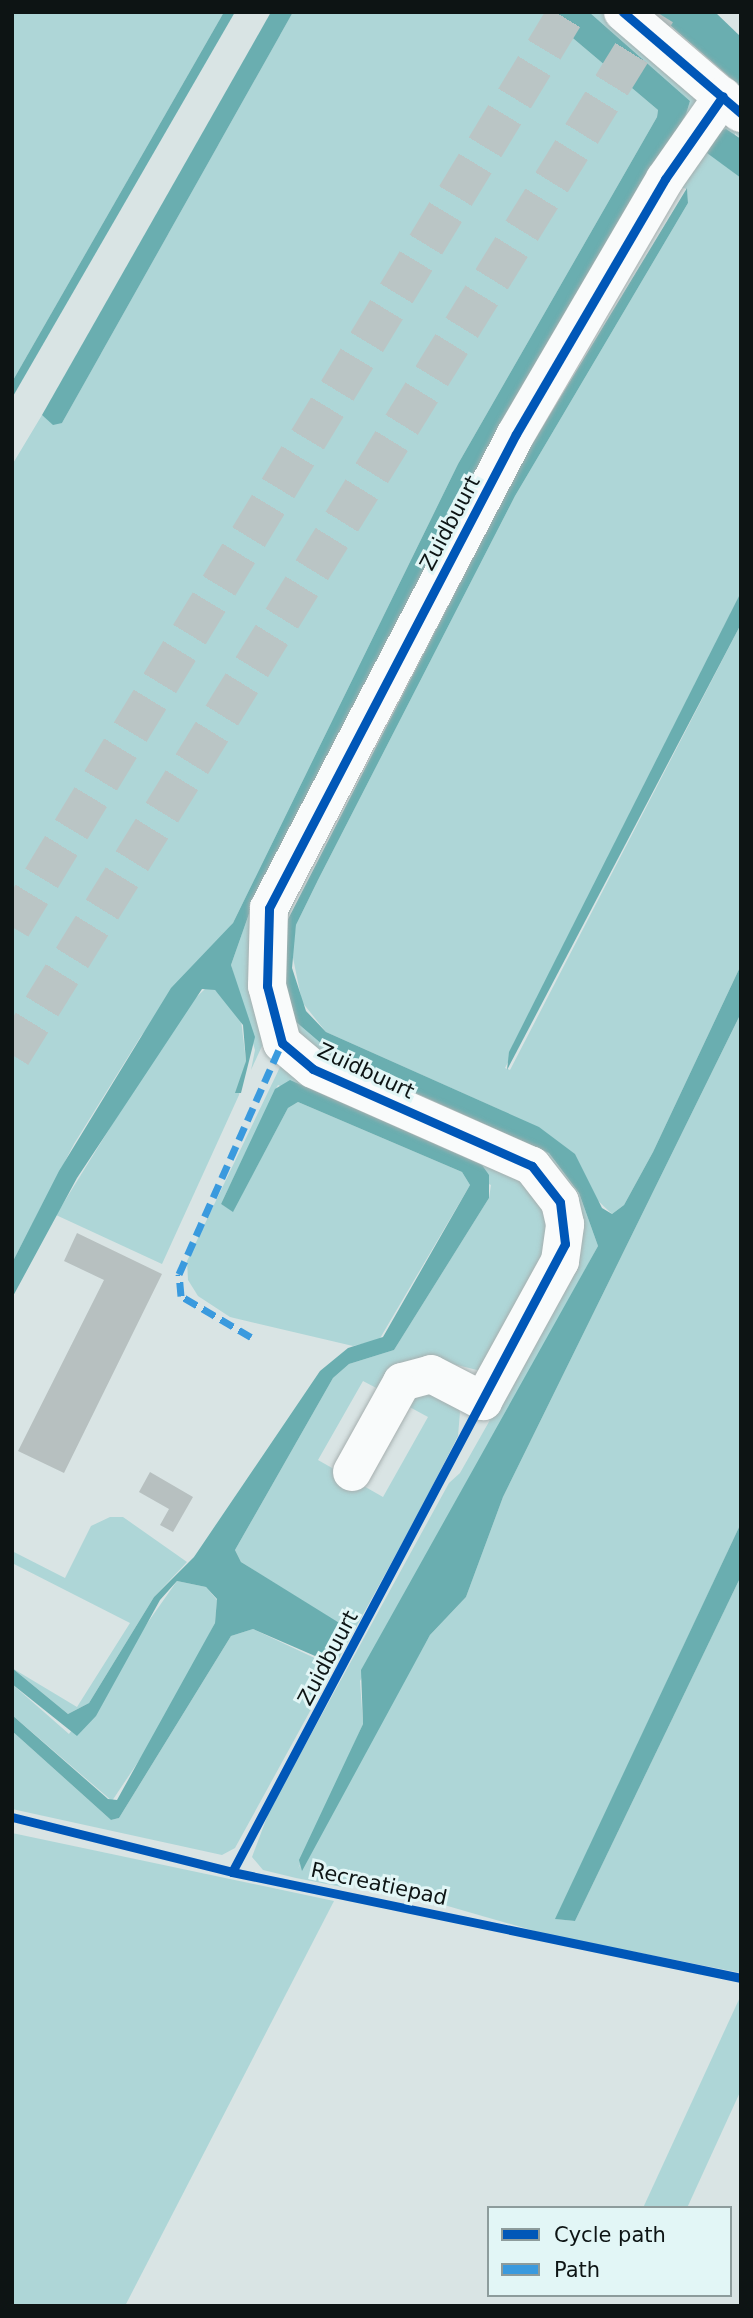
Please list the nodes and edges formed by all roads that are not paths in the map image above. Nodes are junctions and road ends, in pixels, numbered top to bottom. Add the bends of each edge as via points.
1 (623, 12) edge
2 (732, 105) edge
3 (352, 1472) dead end

1 - 2 street, Zuidbuurt
2 - 3 street, Zuidbuurt via 665,179 516,434 269,908 267,986 282,1043 313,1069 531,1166 560,1202 565,1244 560,1261 483,1401 430,1374 402,1382

